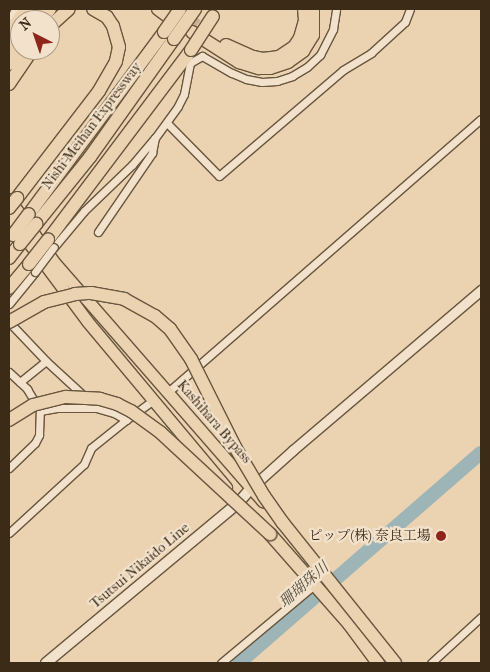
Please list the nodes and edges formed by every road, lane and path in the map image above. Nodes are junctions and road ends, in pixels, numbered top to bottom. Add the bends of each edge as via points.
1 (93, 9) edge
2 (180, 9) edge
3 (195, 9) edge
4 (304, 9) edge
5 (313, 9) edge
6 (336, 9) edge
7 (410, 9) edge
8 (216, 12) edge
9 (169, 36) junction
10 (25, 60) edge
11 (11, 66) edge
12 (9, 83) edge
13 (481, 119) edge
14 (167, 123) junction
15 (155, 138) junction
16 (11, 202) edge
17 (10, 218) edge
18 (98, 232) dead end
19 (14, 240) edge
20 (51, 244) junction
21 (9, 258) edge
22 (32, 268) junction
23 (9, 288) edge
24 (481, 290) edge
25 (9, 304) edge
26 (9, 322) edge
27 (46, 360) junction
28 (9, 372) edge
29 (20, 382) junction
30 (168, 392) junction
31 (152, 401) junction
32 (96, 408) junction
33 (40, 412) junction
34 (9, 420) edge
35 (126, 420) junction
36 (9, 468) edge
37 (251, 488) junction
38 (239, 502) junction
39 (9, 533) edge
40 (313, 588) junction
41 (481, 617) edge
42 (46, 663) edge
43 (221, 663) edge
44 (377, 663) edge
45 (397, 663) edge
46 (431, 663) edge

1 - 16 highway via 107,17 113,26 119,47 116,60 99,92
2 - 9 highway, Nishi-Meihan Expressway, bridge
3 - 9 highway, Nishi-Meihan Expressway, bridge
4 - 5 highway via 300,38 287,52 271,58 253,58 195,28 239,62 270,68 288,62 303,51 312,35
6 - 14 street via 333,29 320,55 292,76 277,81 246,79 202,56 196,58 190,63 184,94
7 - 14 street via 404,22 371,53 343,70 219,176
8 - 20 highway, bridge
9 - 19 highway, Nishi-Meihan Expressway, bridge via 118,120
10 - 12 highway
11 - 12 highway
13 - 30 street
14 - 15 street
15 - 18 street via 152,153
15 - 20 street
16 - 30 highway, Kashihara Bypass via 54,262
17 - 31 highway
19 - 21 highway, Nishi-Meihan Expressway
20 - 22 highway, bridge
22 - 23 highway
22 - 25 street
24 - 37 street
26 - 27 street
26 - 45 highway, bridge via 44,302 91,293 124,299 155,316 170,329 191,359 235,447 283,523
27 - 29 street
27 - 32 street
28 - 29 street
29 - 33 street
30 - 37 highway, Kashihara Bypass
31 - 35 street
31 - 38 highway
32 - 33 street via 57,408
32 - 35 street
33 - 36 street via 39,435 35,443
34 - 44 highway, bridge via 33,405 66,397 100,400 131,411 162,433 270,534 349,624
35 - 39 street via 91,448 84,464
37 - 38 main road, Tsutsui Nikaido Line
37 - 45 highway, Kashihara Bypass, bridge via 340,590
38 - 40 highway
38 - 42 main road, Tsutsui Nikaido Line
40 - 43 street
40 - 44 highway
41 - 46 street

